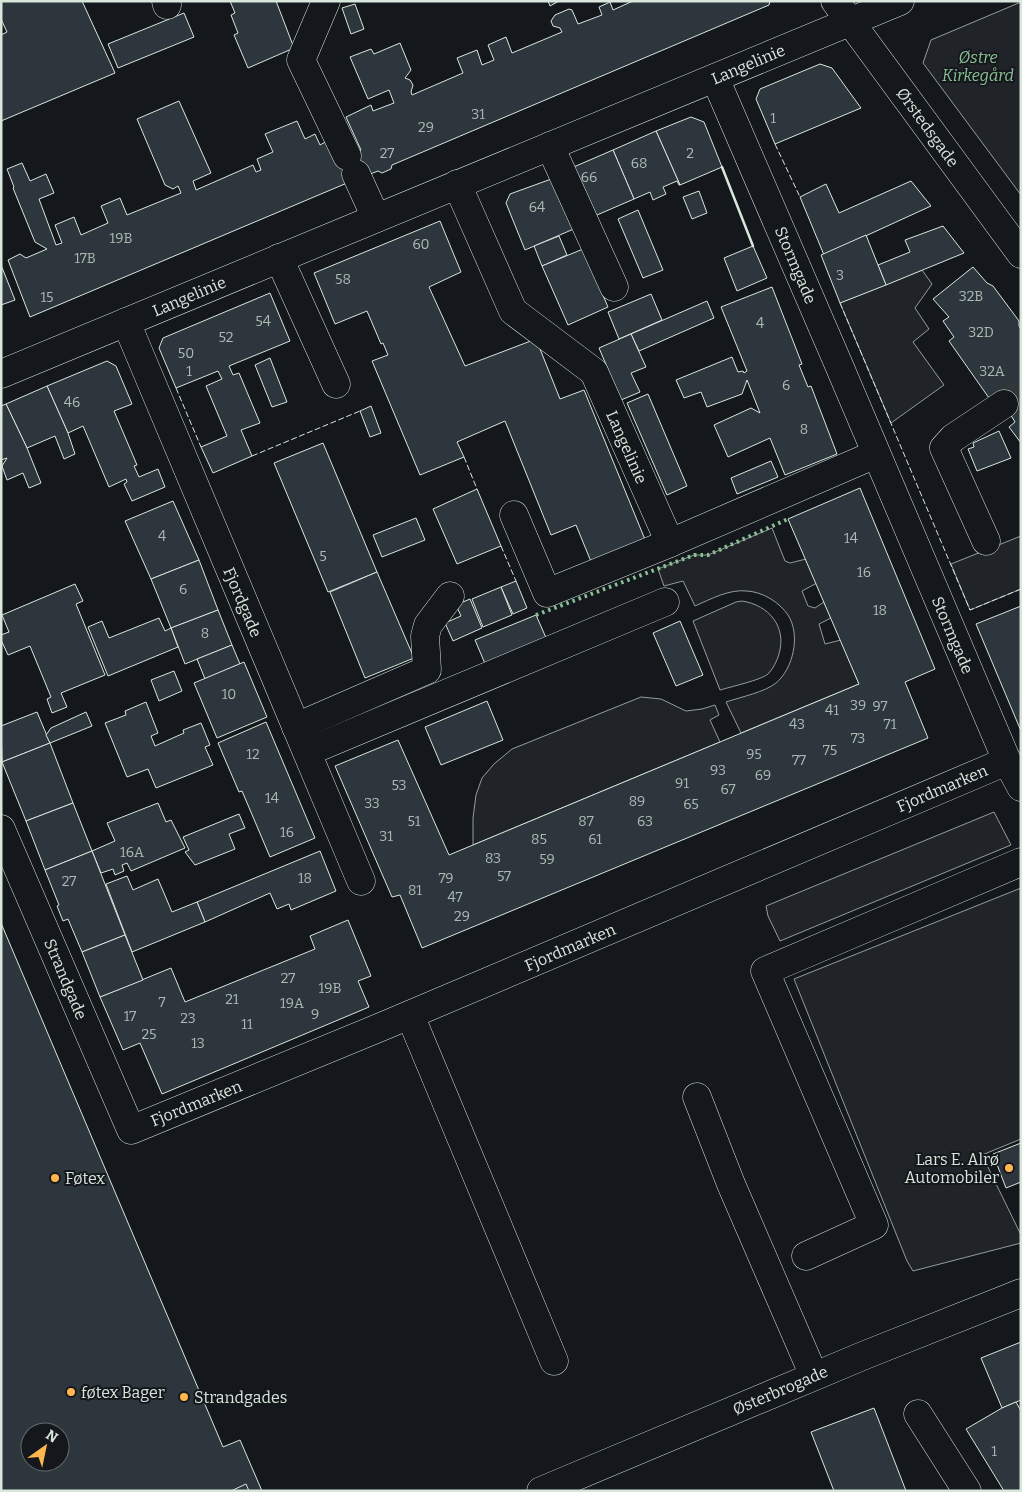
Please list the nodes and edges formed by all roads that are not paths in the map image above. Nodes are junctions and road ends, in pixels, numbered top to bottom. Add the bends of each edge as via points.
1 (326, 1) edge
2 (900, 1) edge
3 (842, 11) edge
4 (714, 78) junction
5 (550, 146) junction
6 (458, 184) junction
7 (376, 218) junction
8 (1021, 254) edge
9 (279, 258) junction
10 (614, 287) dead end
11 (126, 322) junction
12 (1, 374) edge
13 (336, 384) dead end
14 (1004, 404) tunnel mouth
15 (876, 454) junction
16 (514, 515) dead end
17 (986, 541) dead end
18 (670, 543) junction
19 (450, 596) dead end
20 (665, 602) dead end
21 (296, 727) junction
22 (307, 752) junction
23 (1007, 761) junction
24 (1021, 787) edge
25 (1, 829) edge
26 (1021, 862) edge
27 (8, 866) edge
28 (361, 881) dead end
29 (410, 1015) junction
30 (697, 1097) dead end
31 (131, 1130) joint
32 (806, 1256) dead end
33 (1021, 1293) edge
34 (554, 1361) dead end
35 (814, 1376) junction
36 (918, 1414) dead end
37 (541, 1491) edge
38 (967, 1491) edge

1 - 7 street via 301,60
2 - 3 street, Langelinie
3 - 4 street, Langelinie
3 - 8 street, Ørstedsgade
4 - 5 street, Langelinie
4 - 15 street, Stormgade
5 - 6 street, Langelinie
5 - 10 street
6 - 7 street, Langelinie
6 - 18 street, Langelinie via 512,311 594,372
7 - 9 street, Langelinie
9 - 11 street, Langelinie
9 - 13 street
11 - 12 street, Langelinie
11 - 21 street, Fjordgade
14 - 17 street via 953,438 944,448
15 - 18 street
15 - 23 street, Stormgade
16 - 18 street via 547,594
19 - 21 street via 428,625 425,636 427,670
20 - 22 street
21 - 22 street, Fjordgade
22 - 28 street, Fjordgade
23 - 24 street, Stormgade
23 - 29 street, Fjordmarken
25 - 27 street, Strandgade
26 - 32 street via 765,971 874,1225
27 - 31 street, Strandgade
29 - 31 street, Fjordmarken
29 - 34 street
30 - 35 street
33 - 35 street, Østerbrogade
35 - 37 street, Østerbrogade
36 - 38 street

